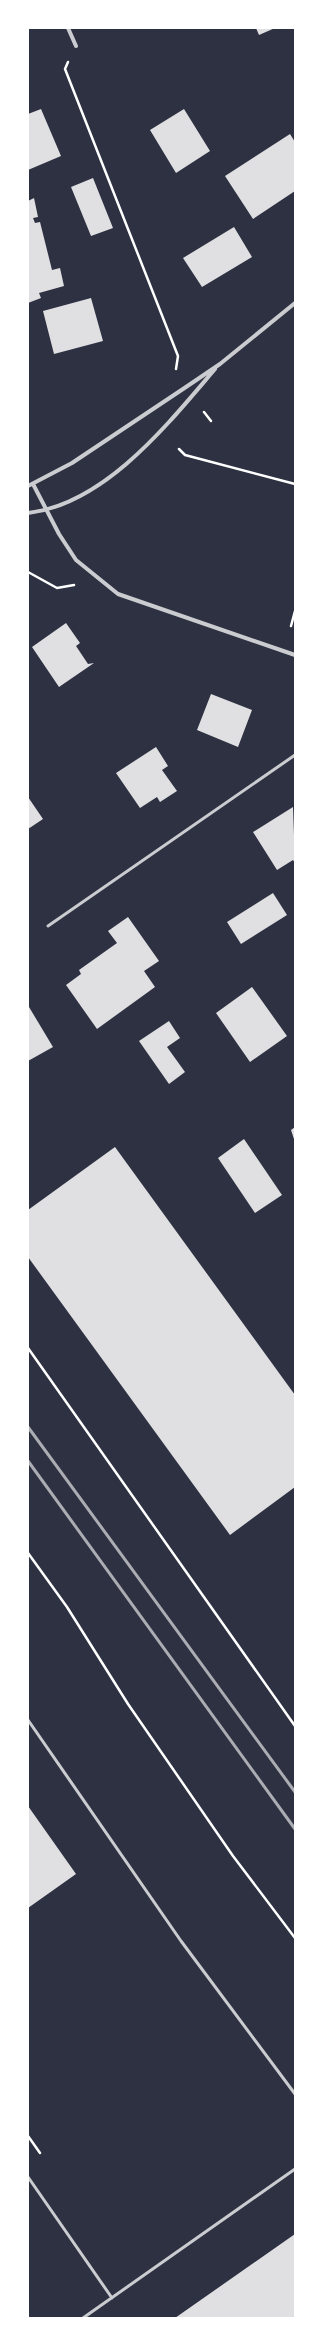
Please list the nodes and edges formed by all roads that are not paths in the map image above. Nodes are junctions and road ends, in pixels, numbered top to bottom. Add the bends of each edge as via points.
1 (68, 28) edge
2 (76, 46) road end
3 (295, 303) edge
4 (220, 364) junction
5 (33, 484) junction
6 (28, 486) edge
7 (47, 511) junction
8 (28, 513) edge
9 (295, 655) edge
10 (295, 755) edge
11 (48, 926) dead end
12 (28, 1720) edge
13 (295, 2094) edge
14 (295, 2169) edge
15 (28, 2177) edge
16 (112, 2298) junction
17 (82, 2318) edge

1 - 2 street
3 - 4 street
4 - 5 street via 72,463
4 - 7 street via 158,436 128,462 95,486
5 - 6 street
5 - 7 street
7 - 8 street
7 - 9 street via 76,560 118,594
10 - 11 lane
12 - 13 lane via 181,1942
14 - 16 lane
15 - 16 lane
16 - 17 lane

